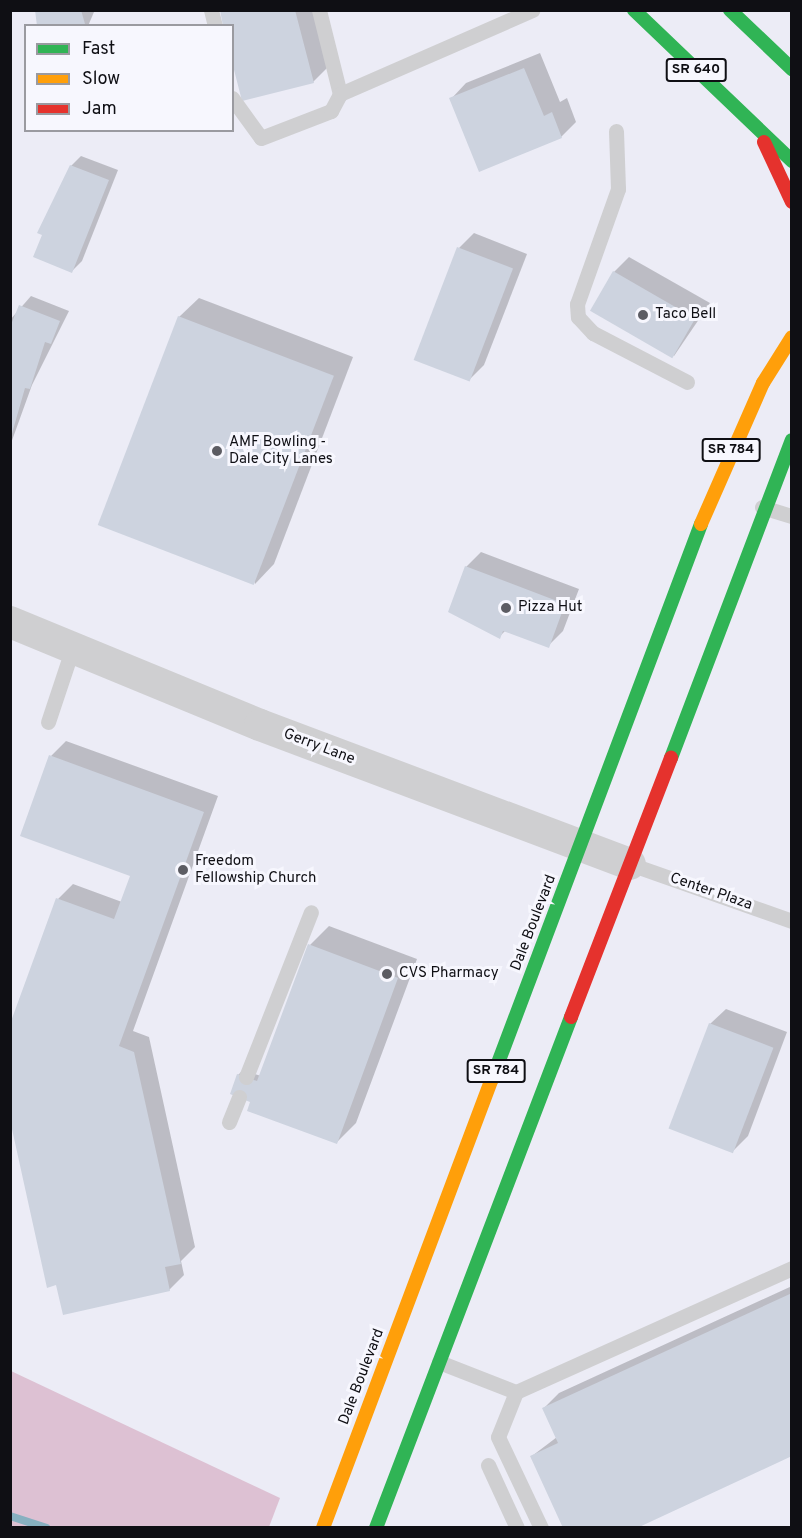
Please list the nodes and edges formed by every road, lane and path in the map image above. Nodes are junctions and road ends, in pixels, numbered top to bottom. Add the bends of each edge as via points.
1 (319, 10) edge
2 (532, 10) edge
3 (634, 10) edge
4 (730, 10) edge
5 (748, 28) junction
6 (792, 50) edge
7 (792, 69) edge
8 (340, 94) junction
9 (234, 101) edge
10 (758, 130) junction
11 (616, 131) dead end
12 (792, 161) edge
13 (792, 202) edge
14 (792, 321) edge
15 (789, 340) edge
16 (687, 382) dead end
17 (792, 440) edge
18 (762, 507) junction
19 (792, 516) edge
20 (10, 622) edge
21 (72, 650) junction
22 (48, 722) dead end
23 (581, 846) junction
24 (630, 864) junction
25 (311, 912) dead end
26 (792, 921) edge
27 (246, 1077) dead end
28 (239, 1097) dead end
29 (229, 1122) dead end
30 (792, 1268) edge
31 (439, 1362) junction
32 (516, 1392) junction
33 (488, 1465) dead end
34 (323, 1527) edge
35 (376, 1527) edge
36 (517, 1527) edge
37 (541, 1527) edge

1 - 8 lane
2 - 8 lane
3 - 10 main road, SR 640
4 - 5 main road
5 - 6 main road
5 - 7 main road
8 - 9 lane via 331,111 261,138
10 - 12 main road, SR 640
10 - 13 main road
11 - 16 lane via 618,189 576,310 593,333
14 - 15 main road, Dale Boulevard
15 - 23 main road, Dale Boulevard / SR 784 via 729,454
17 - 18 main road, SR 784
18 - 19 lane
18 - 24 main road, SR 784
20 - 21 street, Gerry Lane
21 - 22 lane
21 - 23 street, Gerry Lane
23 - 24 street, Gerry Lane
23 - 34 main road, Dale Boulevard / SR 784
24 - 26 lane, Center Plaza
24 - 31 main road, SR 784
25 - 27 lane
28 - 29 lane
30 - 32 lane
31 - 32 lane
31 - 35 main road, SR 784
32 - 37 lane via 498,1437
33 - 36 lane

